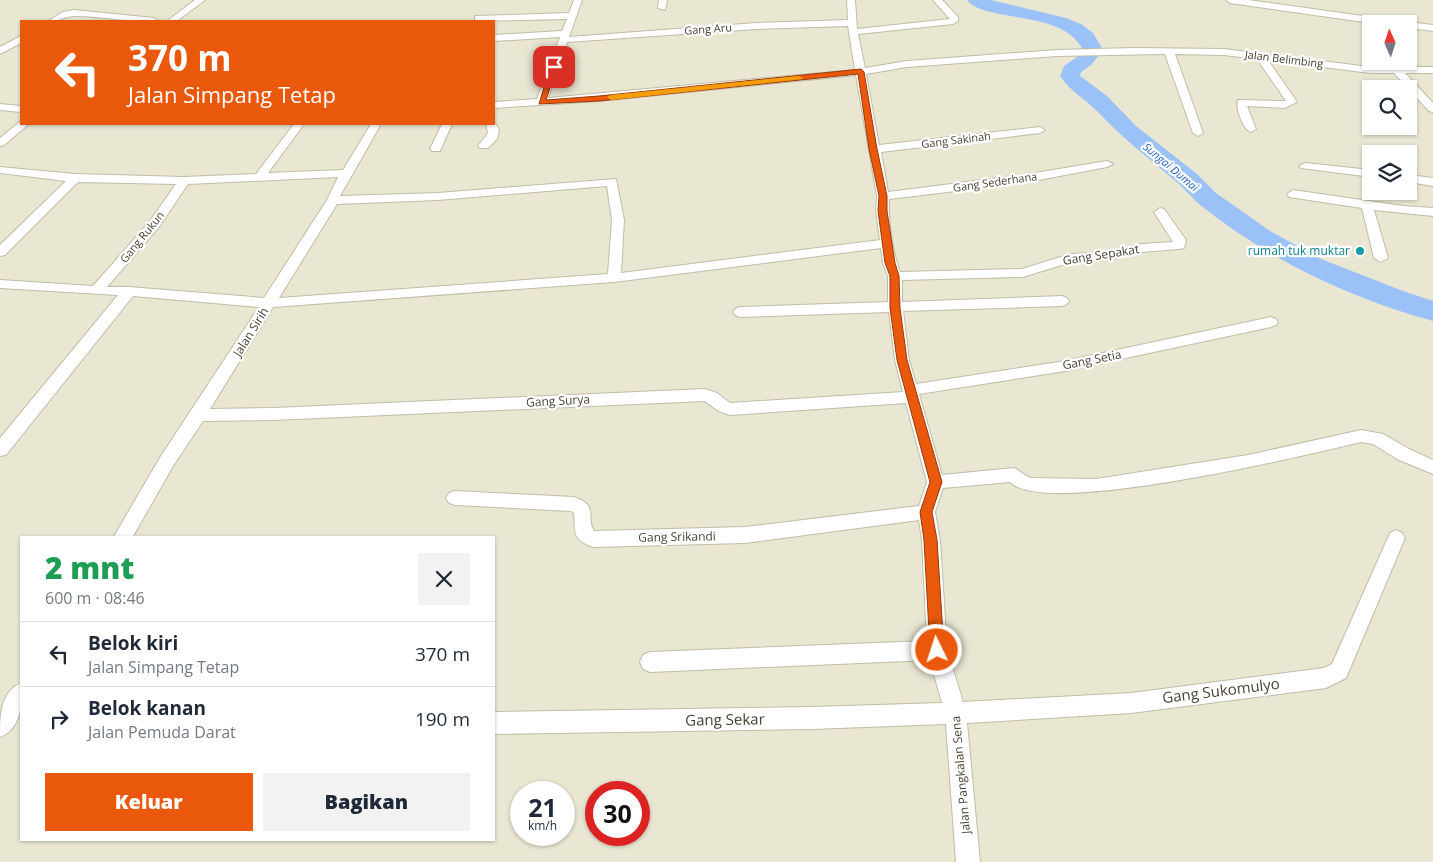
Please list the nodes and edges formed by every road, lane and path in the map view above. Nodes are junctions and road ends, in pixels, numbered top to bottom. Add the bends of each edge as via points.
1 (201, 0) edge
2 (578, 0) edge
3 (851, 0) edge
4 (936, 0) edge
5 (1230, 0) edge
6 (572, 16) junction
7 (478, 18) dead end
8 (1362, 19) edge
9 (55, 20) edge
10 (144, 20) edge
11 (172, 20) edge
12 (1418, 26) edge
13 (853, 27) junction
14 (1433, 28) edge
15 (565, 37) junction
16 (495, 38) edge
17 (20, 40) edge
18 (0, 51) edge
19 (1169, 51) junction
20 (1260, 56) junction
21 (1433, 70) edge
22 (1398, 71) junction
23 (861, 72) junction
24 (541, 102) junction
25 (495, 106) edge
26 (0, 107) edge
27 (20, 109) edge
28 (1433, 109) edge
29 (23, 125) edge
30 (298, 125) edge
31 (375, 125) edge
32 (446, 125) edge
33 (492, 125) edge
34 (1040, 130) dead end
35 (1251, 130) dead end
36 (1198, 133) dead end
37 (0, 143) edge
38 (484, 146) dead end
39 (436, 149) dead end
40 (873, 149) junction
41 (1107, 164) dead end
42 (1305, 166) dead end
43 (0, 170) edge
44 (348, 173) junction
45 (1362, 173) edge
46 (75, 178) junction
47 (259, 178) junction
48 (1417, 180) edge
49 (184, 181) junction
50 (1433, 182) edge
51 (1293, 194) dead end
52 (883, 196) junction
53 (333, 200) junction
54 (1367, 205) junction
55 (1160, 212) dead end
56 (1433, 212) edge
57 (887, 243) junction
58 (0, 252) edge
59 (1381, 258) dead end
60 (895, 276) junction
61 (614, 278) junction
62 (0, 284) edge
63 (96, 291) junction
64 (129, 291) junction
65 (1062, 301) dead end
66 (269, 303) junction
67 (895, 308) junction
68 (740, 312) dead end
69 (1271, 322) dead end
70 (911, 393) junction
71 (198, 415) junction
72 (0, 450) edge
73 (1433, 467) edge
74 (936, 482) junction
75 (455, 498) dead end
76 (926, 512) junction
77 (123, 536) edge
78 (1396, 538) dead end
79 (937, 650) junction
80 (650, 662) dead end
81 (20, 695) edge
82 (956, 713) junction
83 (8, 714) edge
84 (495, 723) edge
85 (968, 862) edge

1 - 11 street
2 - 6 street
3 - 13 street
4 - 13 street, Gang Aru via 954,17 953,21
5 - 8 street
6 - 7 street
6 - 15 street
9 - 10 street via 74,13
12 - 14 street
13 - 15 street, Gang Aru via 746,26
13 - 23 street
15 - 16 street, Gang Aru
15 - 24 street
17 - 18 street
19 - 20 street, Jalan Belimbing
19 - 23 street, Jalan Belimbing via 1057,54 907,64
19 - 36 street
20 - 22 street, Jalan Belimbing
20 - 35 street via 1292,102 1285,105 1242,102
21 - 22 street, Jalan Belimbing
22 - 28 street
23 - 24 street
23 - 40 street
24 - 25 street
26 - 27 street
29 - 37 street
30 - 47 street
31 - 44 street, Jalan Sirih
32 - 39 street
33 - 38 street via 492,137
34 - 40 street, Gang Sakinah
40 - 52 street
41 - 52 street, Gang Sederhana via 1023,179
42 - 45 street
43 - 46 street
44 - 47 street
44 - 53 street, Jalan Sirih
46 - 49 street
46 - 58 street
47 - 49 street
48 - 50 street
49 - 63 street, Gang Rukun via 155,224
51 - 54 street
52 - 57 street
53 - 61 street via 506,193 612,182 618,220
53 - 66 street, Jalan Sirih
54 - 56 street
54 - 59 street
55 - 60 street, Gang Sepakat via 1180,240 1179,245 1142,248 1108,256 1070,258 1023,273
57 - 60 street
57 - 61 street
60 - 67 street
61 - 66 street
62 - 63 street
63 - 64 street
64 - 66 street
64 - 72 street
65 - 67 street
66 - 71 street, Jalan Sirih
67 - 68 street
67 - 70 street via 902,360
69 - 70 street, Gang Setia via 1158,348
70 - 71 street, Gang Surya via 729,409 706,395
70 - 74 street
71 - 77 street, Jalan Sirih
73 - 74 street via 1377,438 1361,436 1248,462 1096,486 1032,485 1022,483 1014,475
74 - 76 street, Jalan Pangkalan Sena
75 - 76 street, Gang Srikandi via 574,504 583,510 583,533 593,539 745,535
76 - 79 street, Jalan Pangkalan Sena via 931,540
78 - 82 street, Gang Sukomulyo via 1339,671 1326,678 1130,703
79 - 80 street
79 - 82 street, Jalan Pangkalan Sena
81 - 83 street
82 - 84 street, Gang Sekar via 802,719
82 - 85 street, Jalan Pangkalan Sena

